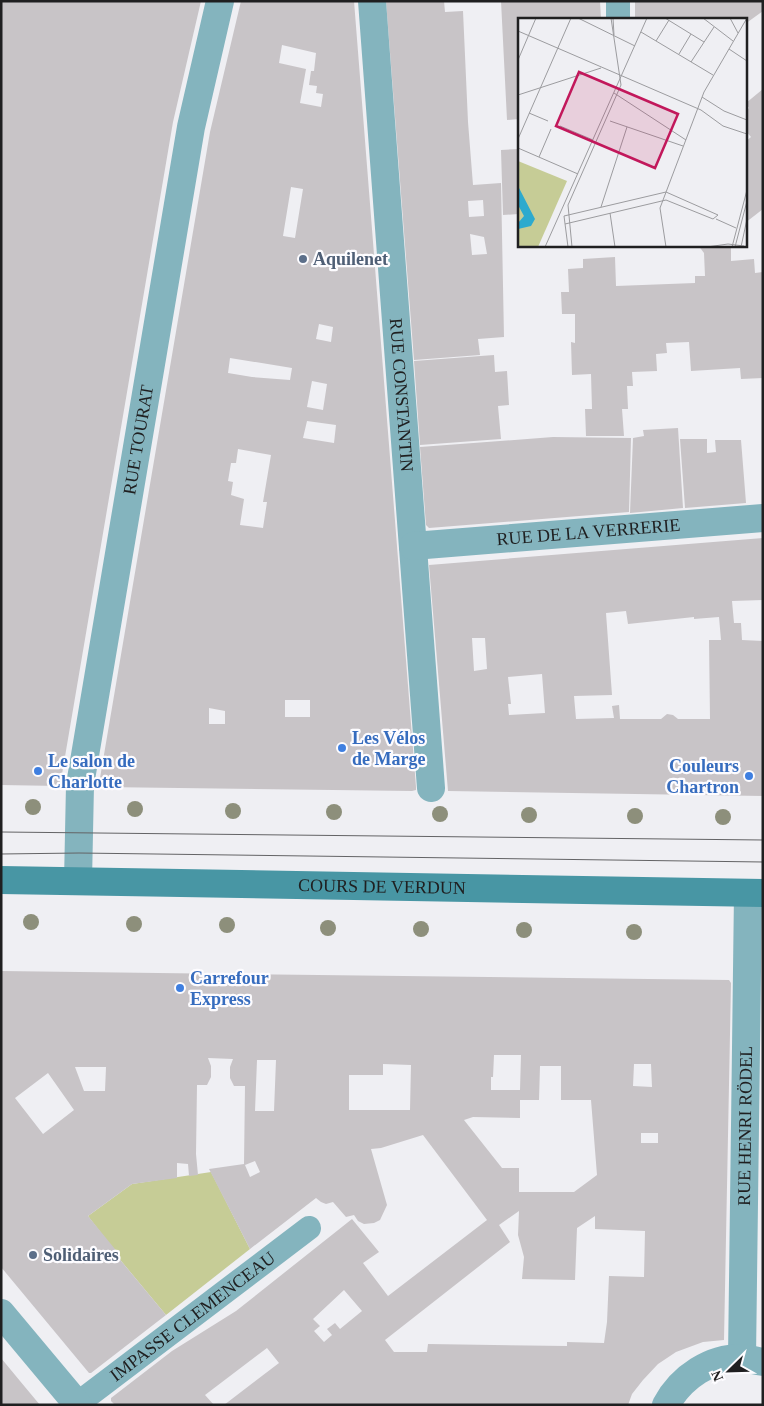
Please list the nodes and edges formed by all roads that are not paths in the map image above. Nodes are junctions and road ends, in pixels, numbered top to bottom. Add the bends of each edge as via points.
1 (220, 1) edge
2 (372, 1) edge
3 (618, 1) edge
4 (618, 18) edge
5 (763, 518) edge
6 (414, 546) junction
7 (432, 788) dead end
8 (1, 880) edge
9 (78, 881) junction
10 (756, 893) edge
11 (309, 1228) dead end
12 (1, 1313) edge
13 (753, 1360) edge
14 (77, 1404) edge
15 (666, 1405) edge

1 - 9 street, RUE TOURAT via 191,127 80,785
2 - 6 street, RUE CONSTANTIN
3 - 4 lane
5 - 6 street, RUE DE LA VERRERIE
6 - 7 street, RUE CONSTANTIN
8 - 9 main road, COURS DE VERDUN
9 - 10 main road, COURS DE VERDUN
10 - 13 street, RUE HENRI RÖDEL
11 - 14 lane, IMPASSE CLEMENCEAU
12 - 14 street
13 - 15 street via 716,1362 692,1374 672,1392

